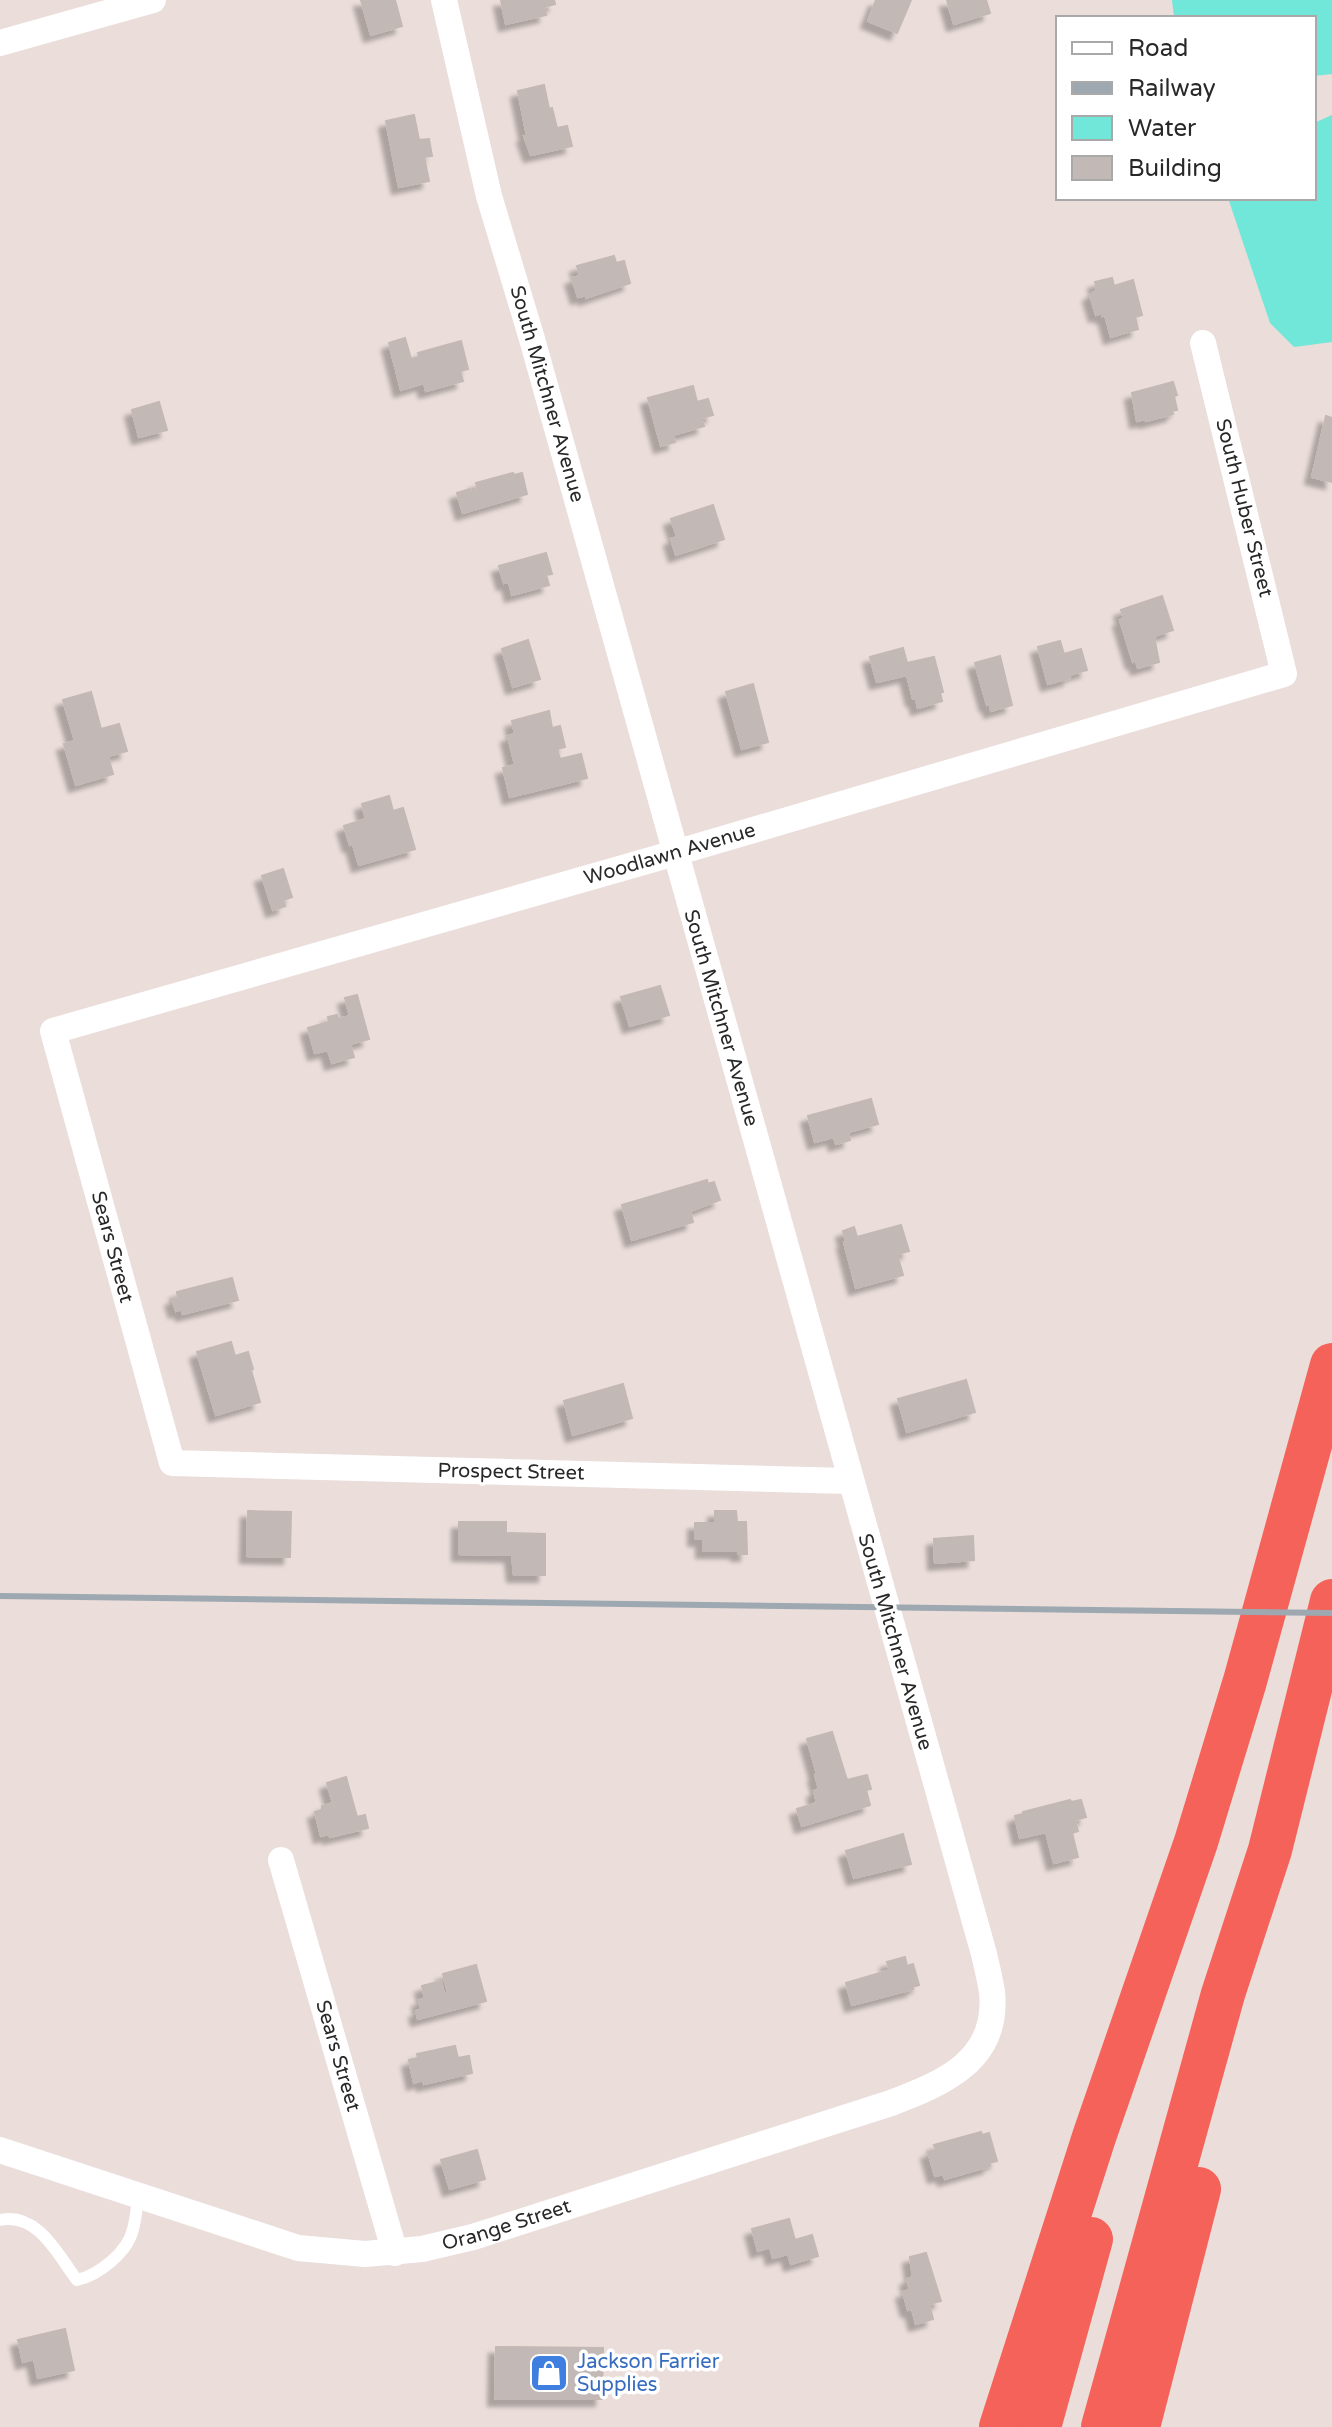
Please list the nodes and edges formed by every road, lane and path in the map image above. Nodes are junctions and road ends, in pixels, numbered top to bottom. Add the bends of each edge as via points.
1 (153, 0) edge
2 (444, 0) edge
3 (0, 43) edge
4 (1203, 343) dead end
5 (1284, 674) joint
6 (675, 853) junction
7 (53, 1031) joint
8 (1332, 1365) edge
9 (172, 1463) joint
10 (850, 1481) junction
11 (1332, 1601) edge
12 (281, 1860) dead end
13 (986, 2035) joint
14 (0, 2150) edge
15 (138, 2196) junction
16 (0, 2220) edge
17 (395, 2253) junction
18 (1123, 2415) edge
19 (1023, 2416) edge

1 - 3 street
2 - 6 street, South Mitchner Avenue via 489,196
4 - 5 street, South Huber Street
5 - 6 street, Woodlawn Avenue
6 - 7 street, Woodlawn Avenue
6 - 10 street, South Mitchner Avenue
7 - 9 street, Sears Street
8 - 19 highway via 1196,1842 1094,2137
9 - 10 street, Prospect Street
10 - 13 street, South Mitchner Avenue via 984,1954 992,1993
11 - 18 highway via 1270,1850 1223,1994
12 - 17 street, Sears Street
13 - 17 street, Orange Street via 977,2053 949,2078 891,2103 473,2237
14 - 15 street, Orange Street
15 - 16 lane via 133,2233 114,2259 91,2277 77,2280 41,2232 23,2220
15 - 17 street, Orange Street via 298,2248

